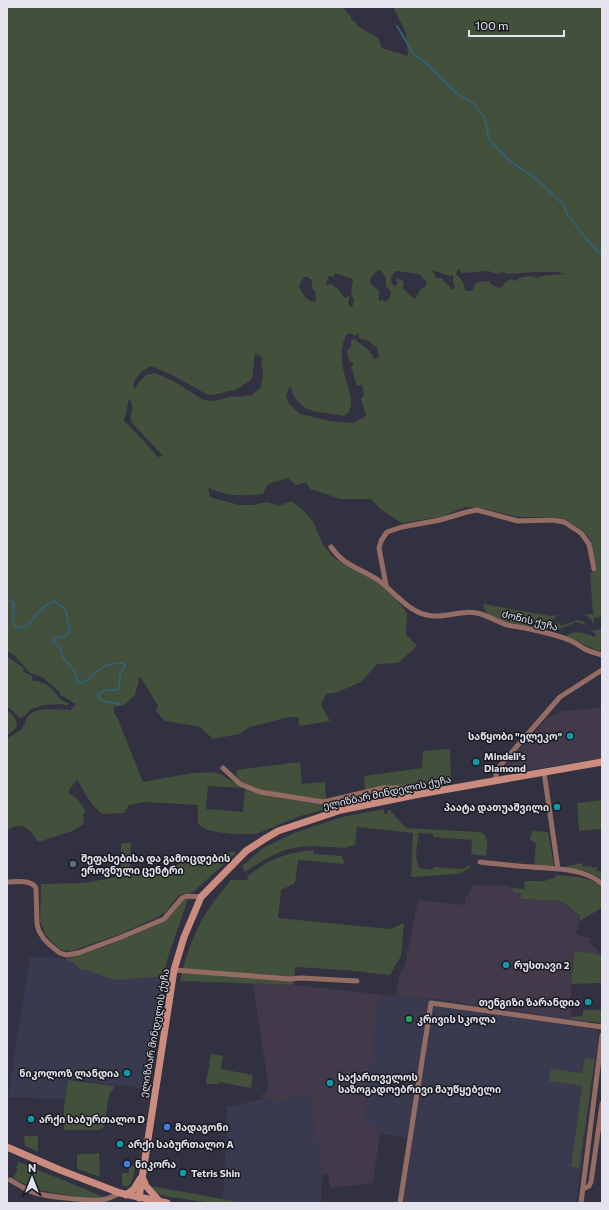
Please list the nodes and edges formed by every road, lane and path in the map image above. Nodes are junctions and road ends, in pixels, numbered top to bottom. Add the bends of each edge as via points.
1 (331, 547) dead end
2 (594, 569) dead end
3 (386, 586) junction
4 (602, 655) edge
5 (602, 670) edge
6 (602, 762) edge
7 (224, 768) dead end
8 (544, 772) junction
9 (496, 780) junction
10 (420, 794) junction
11 (480, 862) dead end
12 (558, 869) junction
13 (7, 882) edge
14 (602, 884) edge
15 (201, 897) junction
16 (174, 970) junction
17 (357, 981) dead end
18 (602, 1027) edge
19 (602, 1035) edge
20 (602, 1104) edge
21 (7, 1147) edge
22 (142, 1177) junction
23 (10, 1180) dead end
24 (583, 1189) junction
25 (123, 1194) junction
26 (138, 1198) junction
27 (87, 1201) edge
28 (163, 1202) edge
29 (400, 1203) edge
30 (581, 1203) edge

1 - 3 street, ძოწის ქუჩა via 348,564
2 - 3 street via 589,544 581,532 564,522 518,521 477,510 387,532 379,548
3 - 4 street, ძოწის ქუჩა via 400,600 427,615 470,612 481,614 507,625 568,639
5 - 9 street via 560,696 496,771
6 - 8 street, ელიზბარ მინდელის ქუჩა
7 - 10 street via 240,784 260,792 323,802 383,788 409,788
8 - 9 street, ელიზბარ მინდელის ქუჩა
8 - 12 street
9 - 10 street, ელიზბარ მინდელის ქუჩა
10 - 15 street, ელიზბარ მინდელის ქუჩა via 341,810 278,832 246,852
11 - 12 street
12 - 14 street via 583,874
13 - 15 street via 27,882 35,885 39,931 51,946 66,955 107,943 164,919 182,898
15 - 16 street, ელიზბარ მინდელის ქუჩა via 184,937
16 - 17 street via 290,979
16 - 22 street, ელიზბარ მინდელის ქუჩა
18 - 29 street via 431,1003
19 - 24 street
20 - 24 street via 591,1182
21 - 25 street
22 - 25 street via 134,1189
22 - 26 street, ელიზბარ მინდელის ქუჩა
22 - 28 street via 146,1186
23 - 27 street via 34,1192
24 - 30 street
25 - 26 street
25 - 27 street
26 - 28 street

